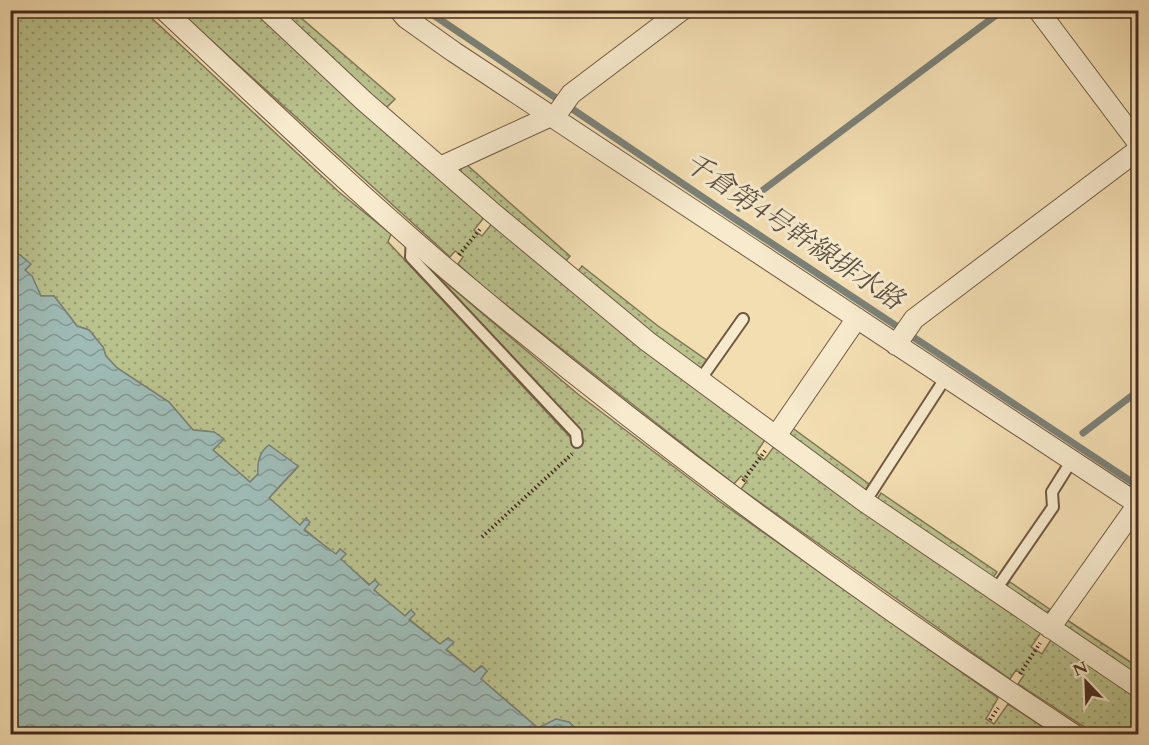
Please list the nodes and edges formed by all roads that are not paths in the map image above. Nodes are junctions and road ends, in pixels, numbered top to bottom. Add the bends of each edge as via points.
1 (164, 10) edge
2 (267, 10) edge
3 (399, 10) edge
4 (682, 10) edge
5 (1038, 10) edge
6 (558, 111) junction
7 (1138, 143) edge
8 (1138, 150) edge
9 (440, 167) junction
10 (412, 238) junction
11 (856, 318) junction
12 (743, 319) dead end
13 (903, 334) junction
14 (946, 377) junction
15 (700, 380) junction
16 (776, 436) junction
17 (577, 442) road end
18 (1072, 460) junction
19 (865, 502) junction
20 (1138, 504) edge
21 (995, 591) junction
22 (1050, 628) junction
23 (1138, 687) edge
24 (1073, 735) edge

1 - 10 street
2 - 9 street
3 - 6 street via 454,52
4 - 6 street
5 - 7 street
6 - 9 street
6 - 11 street
8 - 13 street via 914,318
9 - 15 street via 647,341
10 - 17 lane via 411,257 576,434
10 - 24 street via 590,386 732,496
11 - 13 street
11 - 16 street
12 - 15 lane
13 - 14 street
14 - 18 street
14 - 19 lane
15 - 16 street
16 - 19 street
18 - 20 street
18 - 21 lane via 1052,492 1053,507
19 - 21 street
20 - 22 street
21 - 22 street
22 - 23 street

